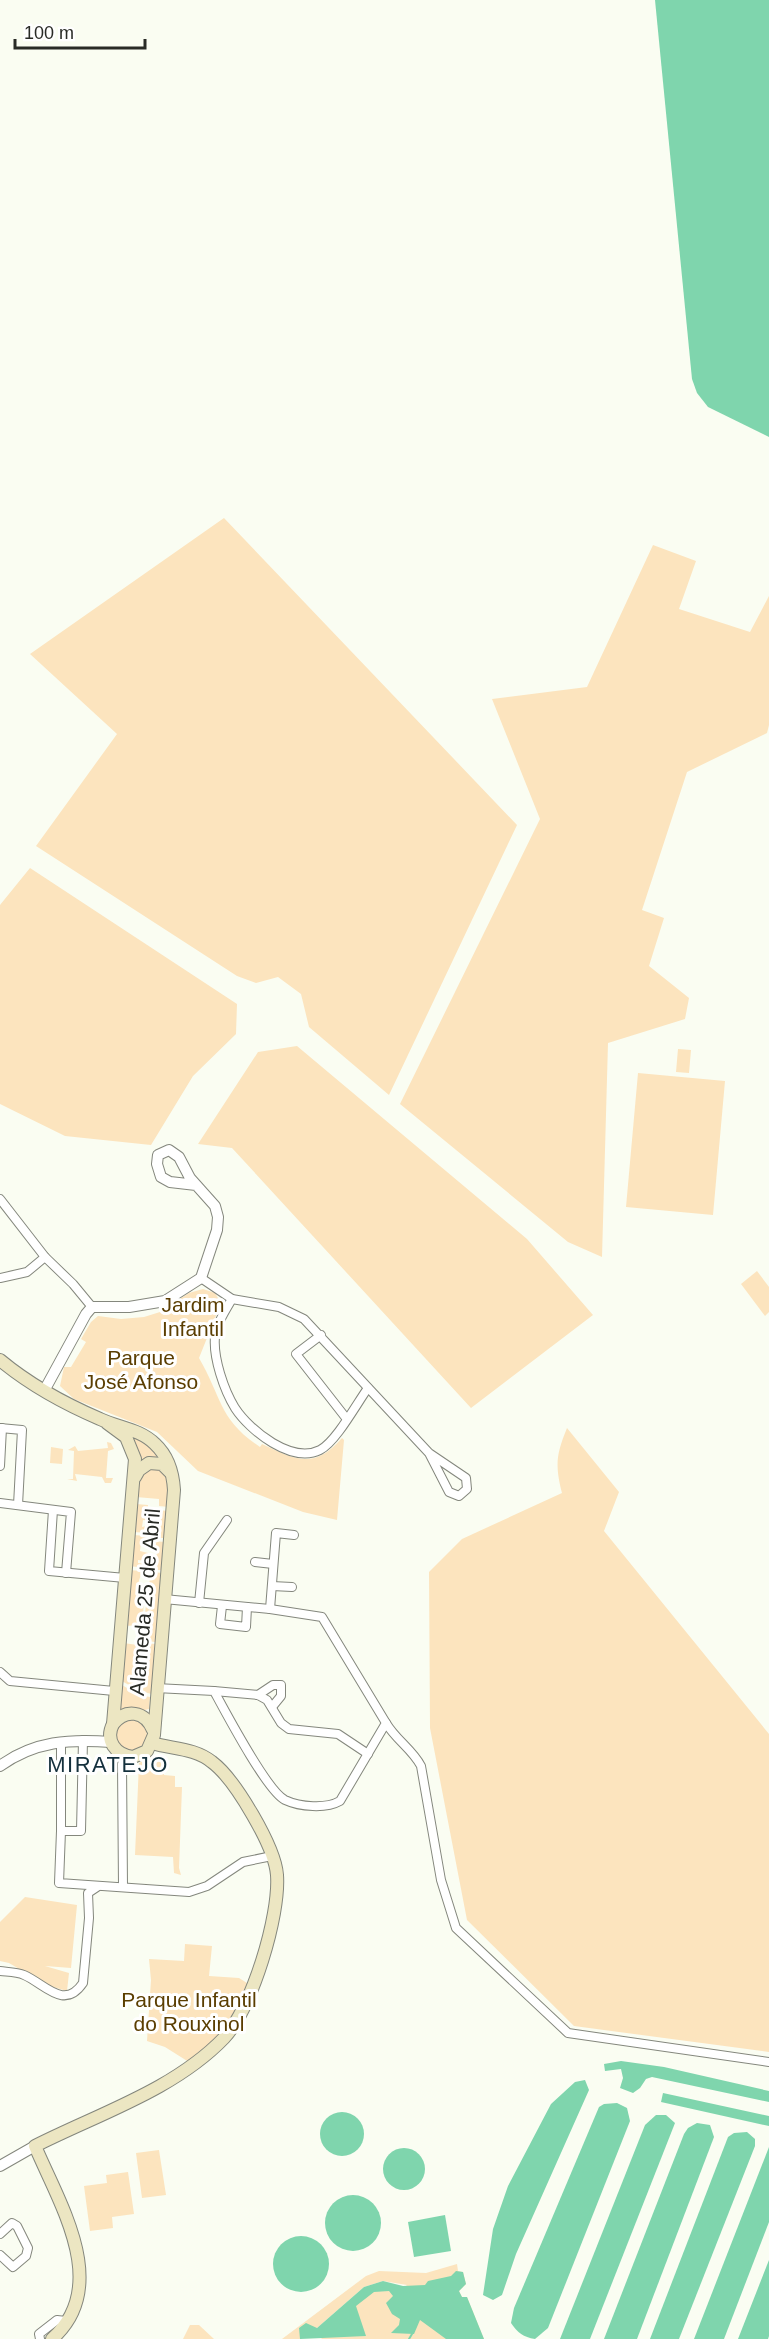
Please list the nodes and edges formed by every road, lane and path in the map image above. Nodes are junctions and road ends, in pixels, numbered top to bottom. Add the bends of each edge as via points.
1 (196, 1185) dead end
2 (0, 1199) edge
3 (45, 1257) junction
4 (0, 1278) edge
5 (201, 1278) junction
6 (232, 1299) junction
7 (92, 1307) junction
8 (321, 1335) junction
9 (0, 1360) edge
10 (368, 1388) junction
11 (44, 1391) junction
12 (346, 1418) junction
13 (107, 1423) junction
14 (1, 1428) edge
15 (429, 1453) junction
16 (0, 1466) edge
17 (173, 1478) junction
18 (135, 1479) junction
19 (0, 1503) edge
20 (18, 1505) junction
21 (53, 1510) junction
22 (227, 1520) dead end
23 (294, 1535) dead end
24 (255, 1562) dead end
25 (273, 1564) junction
26 (66, 1573) junction
27 (125, 1578) junction
28 (272, 1586) junction
29 (292, 1587) dead end
30 (164, 1599) junction
31 (199, 1603) junction
32 (222, 1606) junction
33 (247, 1607) junction
34 (270, 1609) junction
35 (0, 1672) edge
36 (156, 1688) junction
37 (114, 1691) junction
38 (214, 1691) junction
39 (258, 1695) junction
40 (272, 1707) junction
41 (113, 1724) junction
42 (386, 1724) junction
43 (153, 1730) junction
44 (82, 1740) junction
45 (61, 1742) junction
46 (111, 1742) junction
47 (152, 1743) junction
48 (368, 1755) junction
49 (128, 1756) junction
50 (0, 1766) edge
51 (61, 1831) junction
52 (272, 1856) junction
53 (123, 1886) junction
54 (97, 1887) junction
55 (0, 1971) edge
56 (769, 2062) edge
57 (35, 2146) junction
58 (0, 2166) edge
59 (0, 2234) edge
60 (0, 2255) edge
61 (66, 2321) junction
62 (40, 2339) edge
63 (52, 2339) edge

1 - 5 street via 215,1206 218,1217
2 - 3 street
3 - 4 street via 27,1272
3 - 7 street
5 - 6 street
5 - 7 street via 165,1301
6 - 8 street via 279,1307 304,1319
6 - 12 street via 215,1337 217,1358 235,1407 250,1426 292,1452 309,1454 323,1449
7 - 11 street
8 - 10 street
8 - 12 street via 296,1354
9 - 11 main road
10 - 12 street
10 - 15 street
11 - 13 main road
13 - 17 main road, Alameda 25 de Abril via 145,1436 155,1444 170,1465
13 - 18 main road, Alameda 25 de Abril via 126,1437 132,1448
14 - 16 street
14 - 20 street via 22,1430
15 - 15 street via 449,1492 459,1496 467,1490 466,1478
17 - 18 main road, Alameda 25 de Abril via 168,1468 155,1462 144,1466
17 - 30 main road, Alameda 25 de Abril
18 - 27 main road, Alameda 25 de Abril
19 - 20 street
20 - 21 street
21 - 26 street via 49,1572
21 - 26 street via 71,1512
22 - 31 street via 204,1553
23 - 25 street via 276,1533
24 - 25 street
25 - 28 street
26 - 27 street
27 - 37 main road, Alameda 25 de Abril
28 - 29 street
28 - 34 street
30 - 31 street
30 - 36 main road, Alameda 25 de Abril
31 - 32 street
32 - 33 street
32 - 33 street via 220,1624 246,1627
33 - 34 street
34 - 42 street via 322,1617
35 - 37 street via 10,1682
36 - 38 street
36 - 43 main road, Alameda 25 de Abril
37 - 41 main road, Alameda 25 de Abril
38 - 39 street
38 - 48 street via 269,1783 284,1799 330,1807 340,1802
39 - 40 street
39 - 40 street via 273,1685 281,1685 281,1696
40 - 48 street via 289,1729 338,1734
41 - 43 main road, Alameda 25 de Abril via 122,1715 135,1713 147,1719
41 - 46 main road, Alameda 25 de Abril
42 - 48 street
42 - 56 street via 421,1766 441,1880 456,1928 568,2033
43 - 47 main road, Alameda 25 de Abril
44 - 45 street
44 - 46 street
44 - 51 street via 81,1831
45 - 50 street via 32,1748
45 - 51 street
46 - 49 main road via 117,1751
47 - 49 main road via 142,1754
47 - 52 main road via 202,1755 222,1770
49 - 53 street via 122,1764
51 - 54 street via 59,1883
52 - 53 street via 243,1862 207,1886 189,1892
52 - 57 main road via 278,1877 263,1958 250,1995 226,2036 165,2083
53 - 54 street
54 - 55 street via 88,1893 83,1983 78,1991 63,1996 24,1975
57 - 58 street
57 - 61 main road via 81,2261 80,2282
59 - 60 street via 12,2223 28,2248 26,2256 13,2267
61 - 62 street via 57,2320 39,2334
61 - 63 main road

